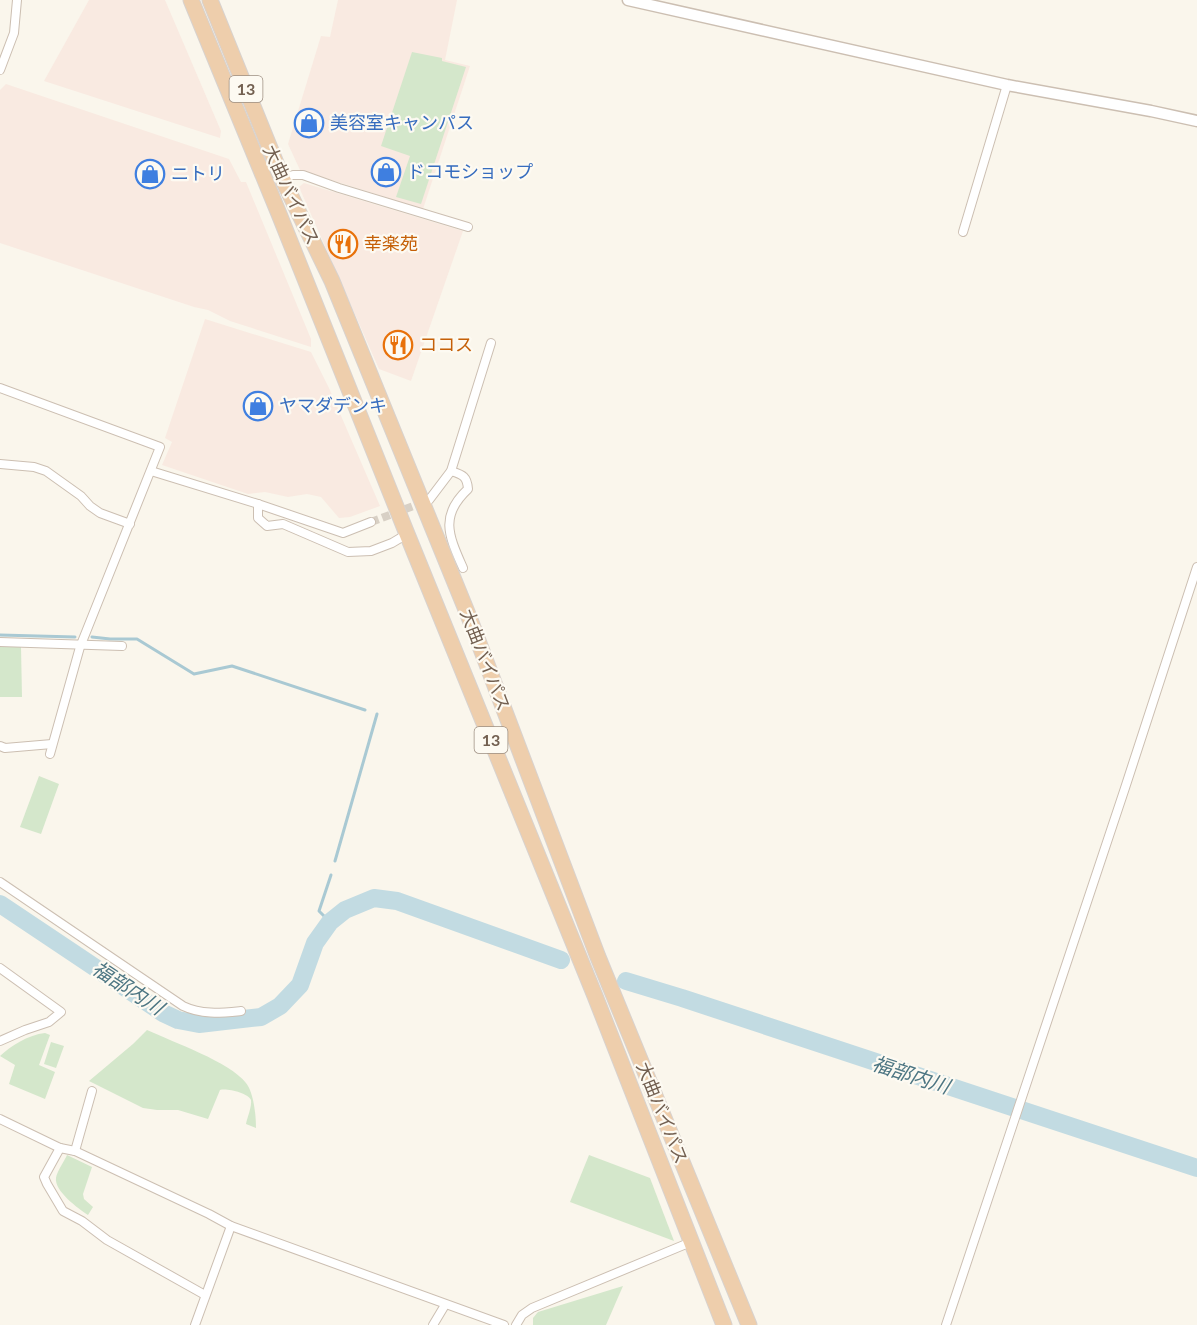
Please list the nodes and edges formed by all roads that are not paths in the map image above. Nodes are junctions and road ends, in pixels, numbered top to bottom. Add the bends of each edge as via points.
1 (25, 0) edge
2 (190, 0) edge
3 (210, 0) edge
4 (628, 0) edge
5 (17, 4) edge
6 (0, 70) edge
7 (1007, 86) junction
8 (1197, 121) edge
9 (282, 178) junction
10 (468, 227) dead end
11 (963, 232) dead end
12 (491, 343) dead end
13 (0, 388) edge
14 (0, 464) edge
15 (151, 471) junction
16 (451, 471) junction
17 (429, 500) tunnel mouth
18 (258, 504) junction
19 (371, 522) tunnel mouth
20 (130, 524) junction
21 (407, 534) junction
22 (448, 565) junction
23 (1197, 567) edge
24 (0, 642) edge
25 (82, 644) junction
26 (122, 646) dead end
27 (52, 744) junction
28 (0, 746) edge
29 (50, 754) dead end
30 (0, 882) edge
31 (0, 968) edge
32 (241, 1011) dead end
33 (0, 1041) edge
34 (92, 1092) dead end
35 (0, 1119) edge
36 (60, 1148) junction
37 (75, 1151) junction
38 (231, 1226) junction
39 (691, 1242) junction
40 (205, 1295) junction
41 (445, 1305) junction
42 (195, 1325) edge
43 (433, 1325) edge
44 (504, 1325) edge
45 (516, 1325) edge
46 (724, 1325) edge
47 (749, 1325) edge
48 (946, 1325) edge

1 - 5 street
2 - 21 highway, 大曲バイパス / 13
3 - 9 highway, 大曲バイパス / 13
4 - 7 street
5 - 6 street via 14,33
7 - 8 street
7 - 11 street
9 - 10 street via 303,175
9 - 22 highway, 大曲バイパス / 13 via 332,281
12 - 16 street
13 - 15 street via 160,447
14 - 20 street via 46,471 100,513
15 - 18 street
15 - 20 street
16 - 17 street
16 - 22 street via 463,475 468,489 451,511 448,527 463,568
18 - 19 street via 343,533
18 - 21 street via 258,518 267,526 283,524 348,552 371,551
20 - 25 street
21 - 39 highway, 大曲バイパス / 13
22 - 47 highway, 大曲バイパス / 13 via 598,957
23 - 48 street
24 - 25 street
25 - 26 street
25 - 27 street
27 - 28 street
27 - 29 street
30 - 32 street via 183,1006 201,1013
31 - 33 street via 61,1012 49,1022
34 - 37 street
35 - 36 street
36 - 37 street
36 - 40 street via 44,1177 63,1211
37 - 38 street
38 - 40 street
38 - 41 street
39 - 45 street via 532,1308
39 - 46 highway, 大曲バイパス / 13
40 - 42 street
41 - 43 street
41 - 44 street

